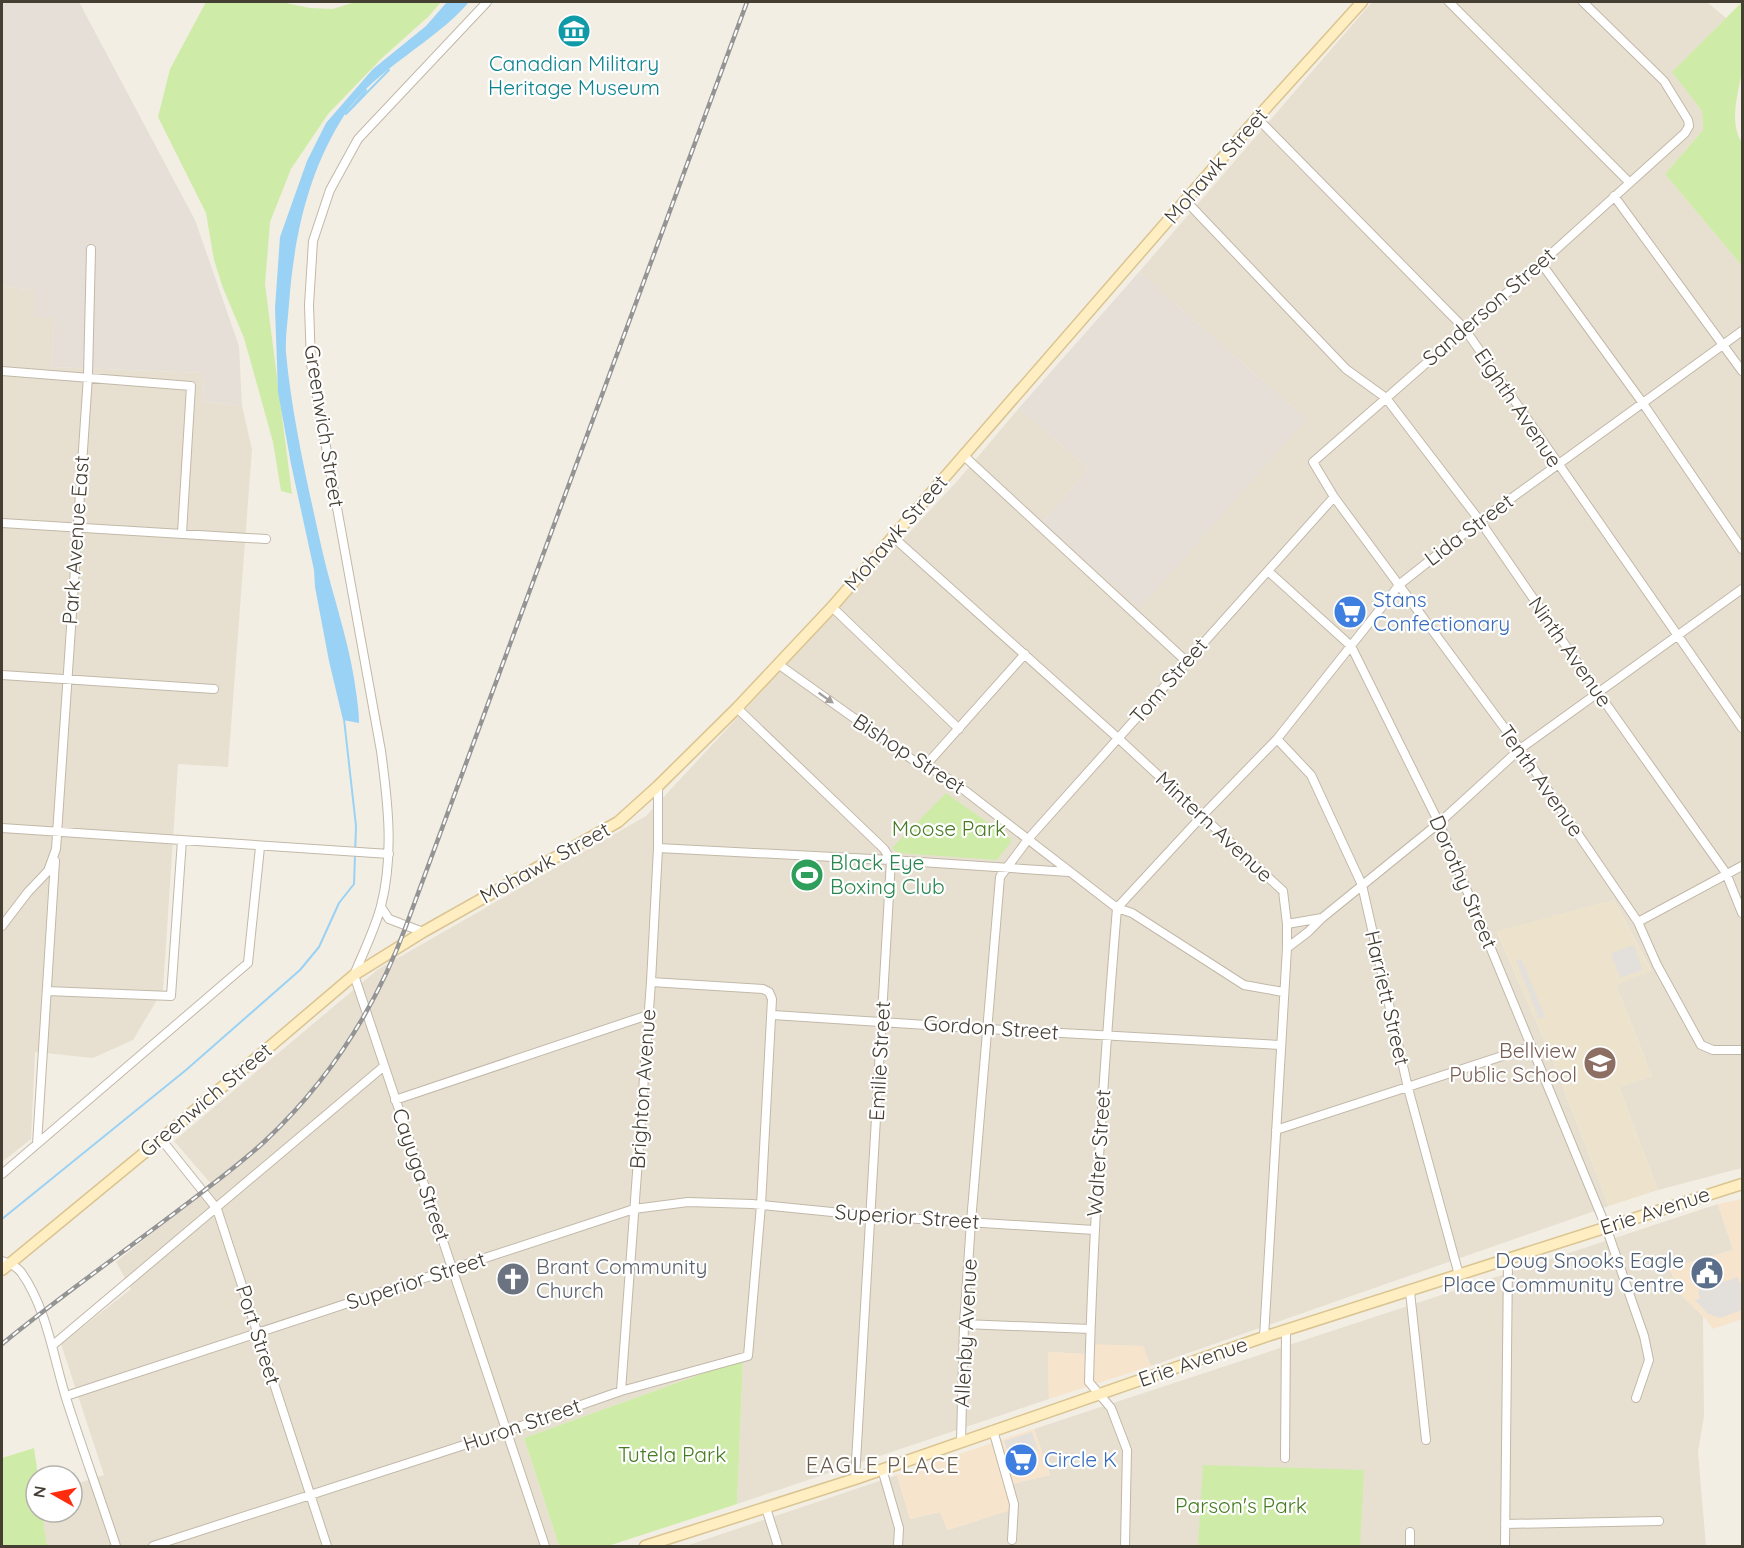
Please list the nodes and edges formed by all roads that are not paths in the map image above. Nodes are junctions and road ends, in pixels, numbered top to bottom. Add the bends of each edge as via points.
1 (487, 2) edge
2 (1362, 2) edge
3 (1449, 2) edge
4 (1583, 2) edge
5 (1257, 118) junction
6 (1629, 182) junction
7 (1614, 196) junction
8 (1186, 201) junction
9 (91, 249) dead end
10 (1541, 263) junction
11 (1464, 328) junction
12 (1743, 331) edge
13 (1723, 345) junction
14 (2, 371) edge
15 (1743, 371) edge
16 (88, 376) junction
17 (1386, 398) junction
18 (1642, 402) junction
19 (963, 455) junction
20 (1557, 465) junction
21 (1334, 497) junction
22 (1480, 521) junction
23 (2, 523) edge
24 (77, 526) junction
25 (182, 533) junction
26 (892, 537) junction
27 (266, 539) dead end
28 (1743, 549) edge
29 (1268, 571) junction
30 (1400, 584) junction
31 (1743, 589) edge
32 (832, 607) junction
33 (1678, 636) junction
34 (1351, 646) junction
35 (1025, 654) junction
36 (1186, 661) junction
37 (778, 664) junction
38 (2, 675) edge
39 (66, 678) junction
40 (214, 689) dead end
41 (1599, 694) junction
42 (737, 708) junction
43 (1743, 728) edge
44 (959, 729) junction
45 (1119, 739) junction
46 (1277, 739) junction
47 (1520, 749) junction
48 (926, 765) junction
49 (658, 786) junction
50 (1202, 816) junction
51 (1439, 823) junction
52 (2, 828) edge
53 (58, 832) junction
54 (1029, 838) junction
55 (182, 840) junction
56 (260, 847) junction
57 (658, 848) junction
58 (56, 849) junction
59 (390, 854) junction
60 (891, 860) junction
61 (1743, 866) edge
62 (1006, 867) junction
63 (1071, 872) junction
64 (1726, 873) junction
65 (1362, 885) junction
66 (381, 907) junction
67 (1118, 908) junction
68 (1743, 913) edge
69 (1322, 918) junction
70 (1638, 922) junction
71 (1287, 924) junction
72 (2, 926) edge
73 (423, 932) junction
74 (1287, 948) junction
75 (354, 975) junction
76 (651, 982) junction
77 (47, 991) junction
78 (1284, 992) junction
79 (648, 1015) junction
80 (773, 1015) junction
81 (883, 1021) junction
82 (988, 1029) junction
83 (1107, 1035) junction
84 (1280, 1045) junction
85 (1530, 1047) junction
86 (1743, 1050) edge
87 (384, 1067) junction
88 (1408, 1088) junction
89 (395, 1100) junction
90 (1276, 1130) junction
91 (161, 1139) junction
92 (37, 1144) junction
93 (2, 1174) edge
94 (1743, 1184) edge
95 (761, 1205) junction
96 (217, 1209) junction
97 (634, 1209) junction
98 (872, 1216) junction
99 (971, 1222) junction
100 (1606, 1227) junction
101 (1095, 1230) junction
102 (1508, 1259) junction
103 (4, 1265) edge
104 (453, 1269) junction
105 (1459, 1275) junction
106 (1410, 1292) junction
107 (964, 1324) junction
108 (1090, 1329) junction
109 (1286, 1330) junction
110 (258, 1333) junction
111 (1264, 1337) junction
112 (52, 1345) junction
113 (621, 1391) junction
114 (1098, 1394) junction
115 (66, 1396) junction
116 (1636, 1398) dead end
117 (993, 1430) junction
118 (507, 1431) junction
119 (1426, 1440) dead end
120 (961, 1441) junction
121 (1285, 1458) dead end
122 (882, 1469) junction
123 (855, 1479) junction
124 (310, 1495) junction
125 (766, 1508) junction
126 (1659, 1521) dead end
127 (1505, 1524) junction
128 (1410, 1532) dead end
129 (1012, 1540) dead end
130 (116, 1546) edge
131 (153, 1546) edge
132 (327, 1546) edge
133 (544, 1546) edge
134 (645, 1546) edge
135 (778, 1546) edge
136 (898, 1546) edge
137 (1125, 1546) edge
138 (1410, 1546) edge
139 (1505, 1546) edge

1 - 59 street, Greenwich Street via 358,139 330,190 314,241 309,305 311,364 381,752
2 - 5 street, Mohawk Street
3 - 6 street
4 - 6 street, Sanderson Street via 1664,81 1688,120 1685,133
5 - 8 street, Mohawk Street
5 - 11 street, Eighth Avenue
6 - 7 street, Sanderson Street
7 - 10 street, Sanderson Street
7 - 13 street
8 - 17 street, Ninth Avenue via 1346,369
8 - 19 street, Mohawk Street
9 - 16 street, Park Avenue East
10 - 11 street, Sanderson Street
10 - 18 street
11 - 17 street, Sanderson Street
11 - 20 street, Eighth Avenue
12 - 13 street, Lida Street
13 - 15 street
13 - 18 street, Lida Street
14 - 16 street
16 - 24 street, Park Avenue East
16 - 25 street via 191,386
17 - 21 street, Sanderson Street via 1313,462
17 - 22 street, Ninth Avenue
18 - 20 street, Lida Street
18 - 28 street
19 - 26 street, Mohawk Street
19 - 36 street
20 - 22 street, Lida Street
20 - 33 street, Eighth Avenue
21 - 29 street, Tom Street
21 - 30 street, Tenth Avenue
22 - 30 street, Lida Street
22 - 41 street, Ninth Avenue
23 - 24 street
24 - 25 street
24 - 39 street, Park Avenue East
25 - 27 street
26 - 32 street, Mohawk Street
26 - 35 street, Mintern Avenue
29 - 34 street, Dorothy Street
29 - 36 street, Tom Street
30 - 34 street, Lida Street
30 - 47 street, Tenth Avenue
31 - 33 street
32 - 37 street, Mohawk Street
32 - 44 street
33 - 41 street
33 - 43 street, Eighth Avenue
34 - 46 street, Lida Street
34 - 51 street, Dorothy Street
35 - 44 street
35 - 45 street, Mintern Avenue
36 - 45 street, Tom Street
37 - 42 street, Mohawk Street
37 -> 48 street, Bishop Street via 913,760
38 - 39 street
39 - 40 street
39 - 53 street, Park Avenue East
41 - 47 street
41 - 64 street, Ninth Avenue
42 - 49 street, Mohawk Street
42 - 60 street
44 - 48 street
45 - 50 street, Mintern Avenue
45 - 54 street, Tom Street
46 - 50 street, Lida Street
46 - 65 street, Harriett Street via 1311,775
47 - 51 street
47 - 70 street, Tenth Avenue
48 - 54 street, Bishop Street
49 - 57 street, Brighton Avenue
49 - 73 street, Mohawk Street via 618,822
50 - 67 street, Lida Street
50 - 71 street, Mintern Avenue via 1282,891
51 - 65 street
51 - 85 street, Dorothy Street
52 - 53 street
53 - 55 street
53 - 58 street, Park Avenue East
54 - 62 street, Tom Street
54 - 63 street, Bishop Street
55 - 56 street
55 - 77 street via 171,996
56 - 59 street
56 - 92 street via 248,963
57 - 60 street
57 - 76 street, Brighton Avenue
58 - 72 street via 48,871
58 - 77 street, Park Avenue East
59 - 66 street, Greenwich Street
60 - 62 street
60 - 81 street, Emilie Street
61 - 64 street
62 - 63 street
62 - 82 street, Allenby Avenue via 1000,877
63 - 67 street, Bishop Street
64 - 68 street, Ninth Avenue
64 - 70 street
65 - 69 street
65 - 88 street, Harriett Street
66 - 73 street via 389,919
66 - 75 street, Greenwich Street
67 - 78 street, Bishop Street via 1132,913 1244,985
67 - 83 street, Walter Street
69 - 71 street
69 - 74 street
70 - 86 street, Tenth Avenue via 1701,1045 1713,1050
71 - 74 street, Mintern Avenue
73 - 75 street, Mohawk Street
74 - 78 street, Mintern Avenue
75 - 87 street, Cayuga Street
75 - 91 street, Greenwich Street
76 - 79 street, Brighton Avenue
76 - 80 street via 763,989 771,995
77 - 92 street, Park Avenue East
78 - 84 street, Mintern Avenue
79 - 89 street
79 - 97 street, Brighton Avenue
80 - 81 street, Gordon Street
80 - 95 street
81 - 82 street, Gordon Street
81 - 98 street, Emilie Street
82 - 83 street, Gordon Street
82 - 99 street, Allenby Avenue
83 - 84 street, Gordon Street
83 - 101 street, Walter Street
84 - 90 street, Mintern Avenue
85 - 88 street
85 - 100 street, Dorothy Street
87 - 89 street, Cayuga Street
87 - 96 street
88 - 90 street
88 - 105 street, Harriett Street
89 - 104 street, Cayuga Street
90 - 111 street, Mintern Avenue
91 - 96 street, Port Street
91 - 103 street, Greenwich Street
92 - 93 street
94 - 100 street, Erie Avenue
95 - 97 street, Superior Street via 688,1202
95 - 98 street, Superior Street
95 - 113 street, Huron Street via 748,1356
96 - 110 street, Port Street
96 - 112 street
97 - 104 street, Superior Street
97 - 113 street, Brighton Avenue
98 - 99 street, Superior Street
98 - 123 street, Emilie Street
99 - 101 street, Superior Street
99 - 107 street, Allenby Avenue
100 - 102 street, Erie Avenue
100 - 116 street, Dorothy Street via 1649,1360
101 - 108 street, Walter Street
102 - 105 street, Erie Avenue
102 - 127 street
103 - 112 street via 20,1270
104 - 110 street, Superior Street
104 - 118 street, Cayuga Street
105 - 106 street, Erie Avenue
106 - 109 street, Erie Avenue
106 - 119 street
107 - 108 street
107 - 120 street, Allenby Avenue
108 - 114 street, Walter Street via 1089,1382
109 - 111 street, Erie Avenue
109 - 121 street
110 - 115 street, Superior Street
110 - 124 street, Port Street
111 - 114 street, Erie Avenue
112 - 115 street
113 - 118 street, Huron Street
114 - 117 street, Erie Avenue
114 - 137 street, Walter Street via 1111,1408 1127,1450
115 - 130 street
117 - 120 street, Erie Avenue
117 - 129 street via 1014,1504
118 - 124 street, Huron Street
118 - 133 street, Cayuga Street
120 - 122 street, Erie Avenue
122 - 123 street, Erie Avenue
122 - 136 street via 899,1528
123 - 125 street, Erie Avenue
124 - 131 street, Huron Street
124 - 132 street, Port Street
125 - 134 street, Erie Avenue
125 - 135 street
126 - 127 street
127 - 139 street
128 - 138 street

